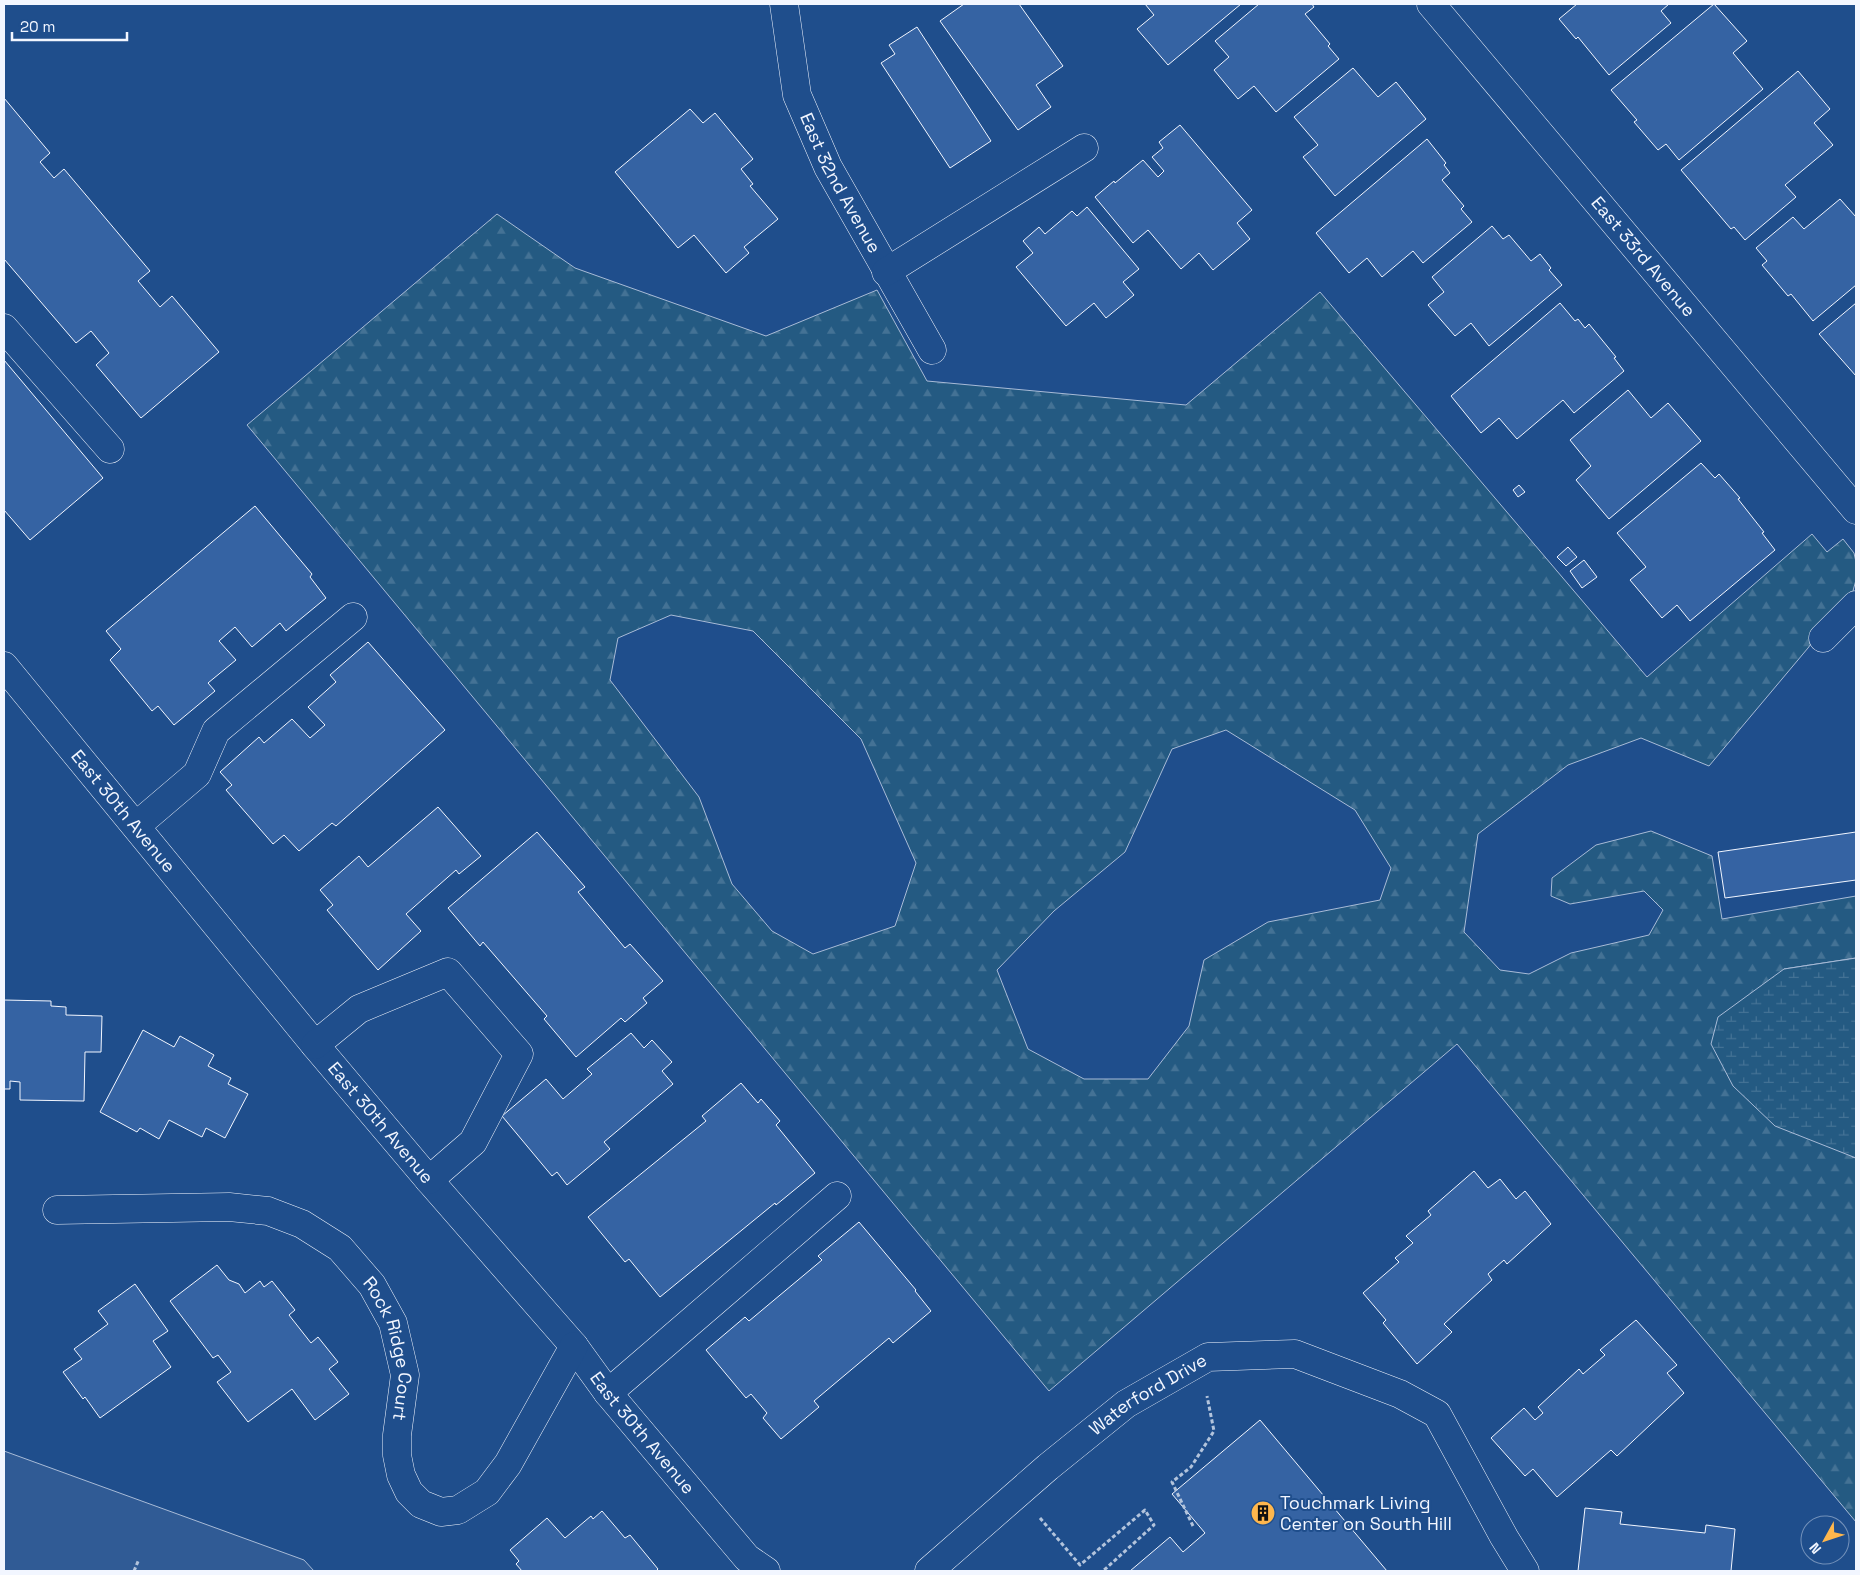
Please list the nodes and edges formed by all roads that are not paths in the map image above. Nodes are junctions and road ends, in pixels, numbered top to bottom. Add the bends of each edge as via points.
1 (784, 4) edge
2 (1431, 4) edge
3 (1084, 148) dead end
4 (886, 272) junction
5 (4, 328) edge
6 (932, 350) dead end
7 (110, 449) dead end
8 (1856, 510) edge
9 (1856, 605) edge
10 (352, 617) dead end
11 (1823, 638) dead end
12 (5, 671) edge
13 (136, 826) junction
14 (315, 1045) junction
15 (429, 1180) junction
16 (837, 1196) dead end
17 (56, 1210) dead end
18 (574, 1346) junction
19 (608, 1393) junction
20 (766, 1571) edge
21 (929, 1571) edge
22 (1525, 1571) edge

1 - 4 street, East 32nd Avenue via 797,95 828,167
2 - 8 street, East 33rd Avenue
3 - 4 street
4 - 6 street, East 32nd Avenue
5 - 7 street
9 - 11 street
10 - 13 street via 216,732 197,774
12 - 13 street, East 30th Avenue
13 - 14 street, East 30th Avenue
14 - 15 street, East 30th Avenue
14 - 15 street via 358,1009 448,972 506,1039 518,1054 473,1142
15 - 18 street, East 30th Avenue
16 - 19 street
17 - 18 street, Rock Ridge Court via 229,1207 268,1211 302,1224 340,1248 372,1285 393,1323 405,1375 397,1435 400,1475 409,1492 421,1504 441,1512 458,1510 486,1492 508,1464
18 - 19 street, East 30th Avenue
19 - 20 street, East 30th Avenue via 747,1558
21 - 22 street, Waterford Drive via 1126,1404 1208,1357 1295,1354 1400,1394 1437,1414

